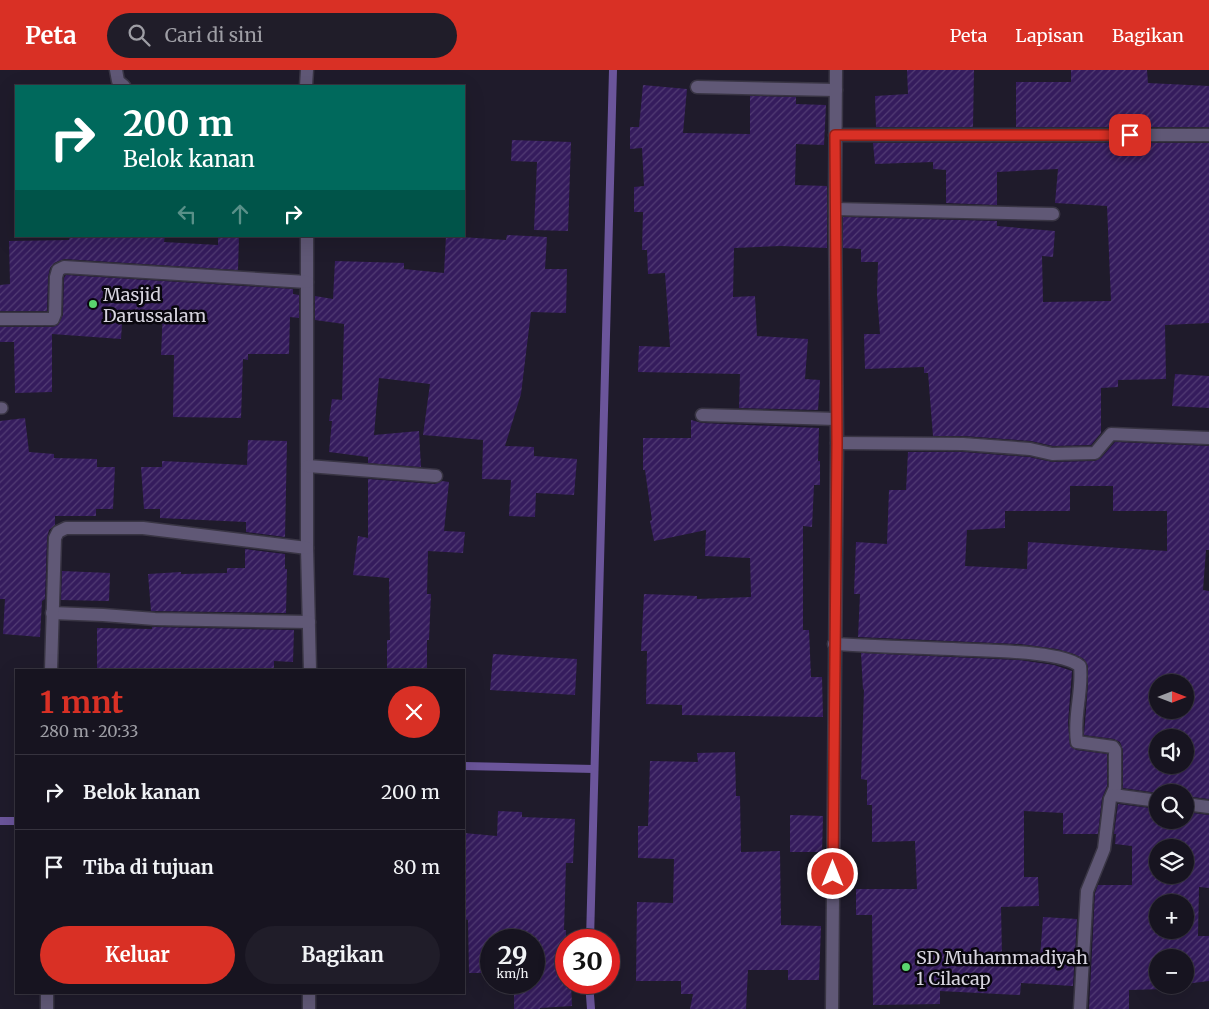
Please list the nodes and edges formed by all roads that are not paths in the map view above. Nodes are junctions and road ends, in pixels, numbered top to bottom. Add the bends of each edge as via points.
1 (116, 70) edge
2 (307, 70) edge
3 (836, 70) edge
4 (123, 85) edge
5 (306, 85) edge
6 (696, 86) dead end
7 (836, 90) junction
8 (835, 135) junction
9 (1209, 135) edge
10 (835, 209) junction
11 (1052, 214) dead end
12 (307, 237) edge
13 (307, 282) junction
14 (0, 319) edge
15 (702, 415) dead end
16 (836, 419) junction
17 (1209, 438) edge
18 (837, 443) junction
19 (308, 466) junction
20 (436, 476) dead end
21 (307, 548) junction
22 (52, 613) junction
23 (309, 622) junction
24 (834, 644) junction
25 (51, 669) edge
26 (310, 669) edge
27 (1113, 795) junction
28 (1149, 800) edge
29 (1194, 805) edge
30 (1209, 807) edge
31 (47, 994) edge
32 (309, 994) edge
33 (47, 1009) edge
34 (309, 1009) edge
35 (832, 1009) edge
36 (1080, 1009) edge

1 - 4 street via 118,81
2 - 5 street
3 - 7 street
6 - 7 street
7 - 8 street
8 - 9 street
8 - 10 street
10 - 11 street
10 - 16 street
12 - 13 street
13 - 14 street via 64,267 58,270 56,277 53,319
13 - 19 street
15 - 16 street
16 - 18 street
17 - 18 street via 1111,434 1095,453 1070,454 963,444
18 - 24 street
19 - 20 street
19 - 21 street
21 - 22 street via 144,528 66,528 55,538
21 - 23 street
22 - 23 street
22 - 25 street
23 - 26 street
24 - 27 street via 1008,652 1075,661 1081,674 1077,742 1113,747
24 - 35 street
27 - 28 street
27 - 36 street via 1104,849 1087,891
29 - 30 street
31 - 33 street
32 - 34 street

